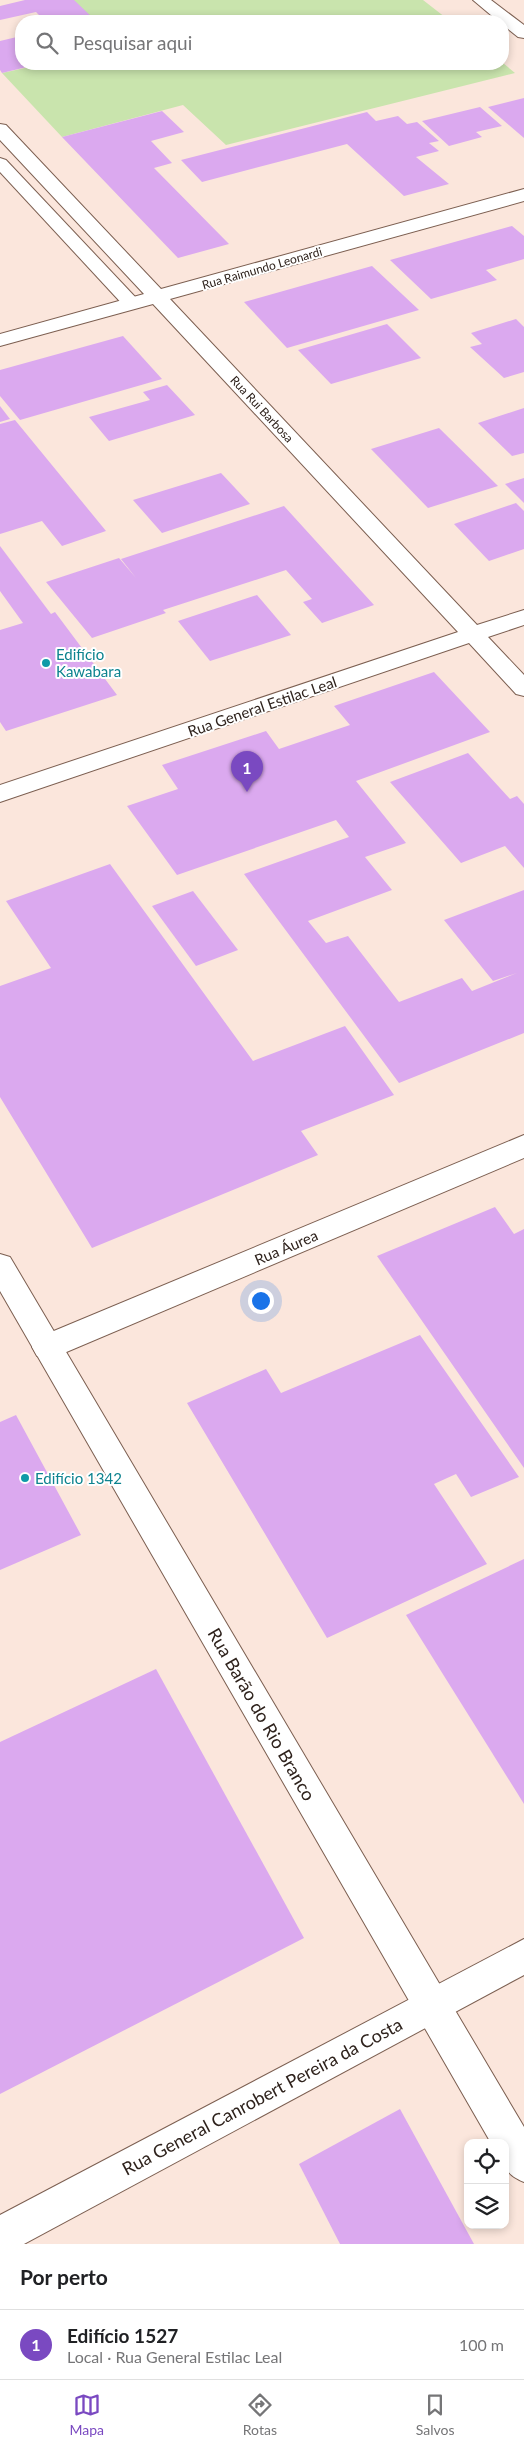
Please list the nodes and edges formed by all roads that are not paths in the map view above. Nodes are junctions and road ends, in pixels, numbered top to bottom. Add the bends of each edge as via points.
1 (481, 0) edge
2 (501, 15) edge
3 (509, 21) edge
4 (524, 33) edge
5 (0, 129) edge
6 (7, 162) edge
7 (0, 182) edge
8 (24, 188) junction
9 (524, 195) edge
10 (157, 297) junction
11 (132, 304) junction
12 (0, 340) edge
13 (524, 617) edge
14 (474, 635) junction
15 (524, 689) edge
16 (0, 794) edge
17 (524, 1146) edge
18 (0, 1266) edge
19 (47, 1347) junction
20 (524, 1956) edge
21 (432, 2005) junction
22 (524, 2162) edge
23 (0, 2236) edge

1 - 2 street
3 - 4 street
5 - 6 street, Rua Rui Barbosa
6 - 8 lane
6 - 10 street, Rua Rui Barbosa via 38,169
7 - 8 lane
8 - 11 lane
9 - 10 street, Rua Raimundo Leonardi
10 - 11 street, Rua Raimundo Leonardi
10 - 14 street, Rua Rui Barbosa
11 - 12 street, Rua Raimundo Leonardi
13 - 14 street, Rua General Estilac Leal
14 - 15 street, Rua Rui Barbosa
14 - 16 street, Rua General Estilac Leal
17 - 19 street, Rua Áurea
18 - 19 street, Rua Barão do Rio Branco
19 - 21 street, Rua Barão do Rio Branco
20 - 21 street, Rua General Canrobert Pereira da Costa
21 - 22 street, Rua Barão do Rio Branco
21 - 23 street, Rua General Canrobert Pereira da Costa

